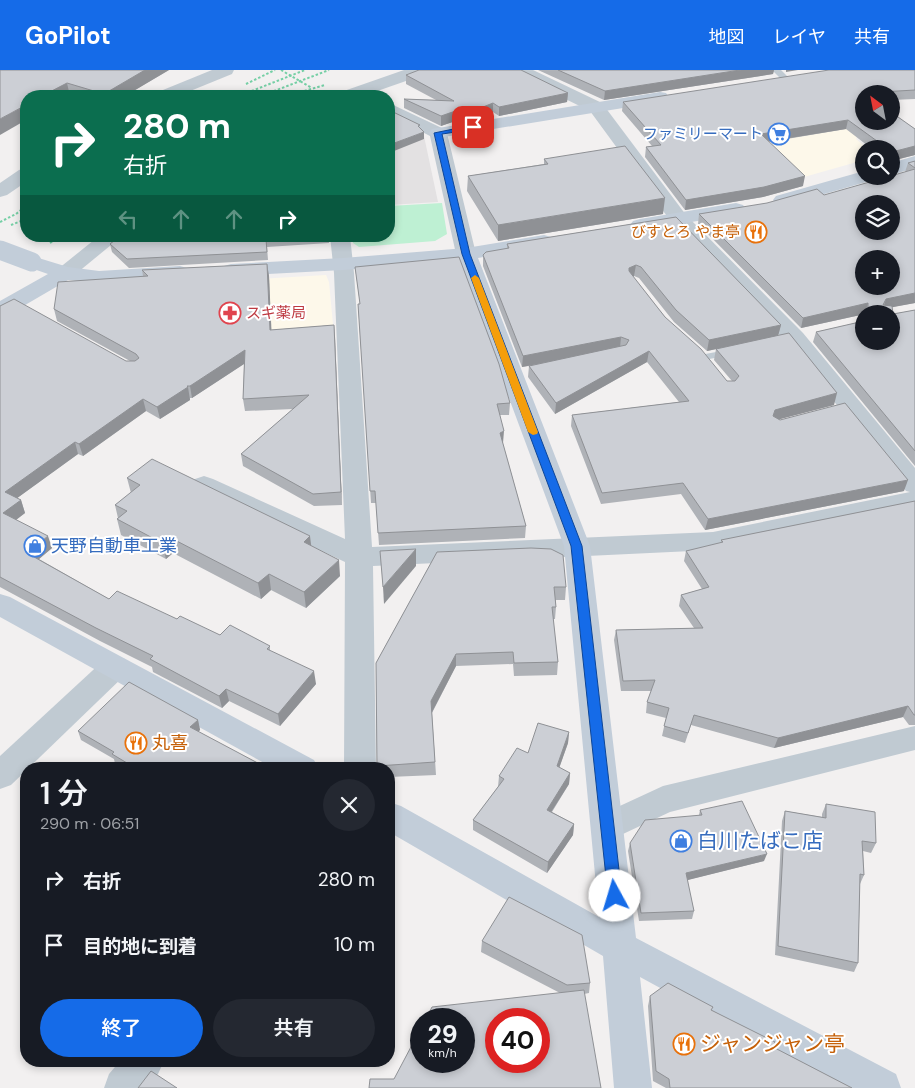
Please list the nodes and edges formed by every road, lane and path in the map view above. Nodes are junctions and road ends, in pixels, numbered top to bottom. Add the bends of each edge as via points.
1 (177, 70) edge
2 (226, 70) edge
3 (282, 70) edge
4 (305, 70) edge
5 (329, 70) edge
6 (420, 70) edge
7 (520, 70) edge
8 (291, 75) junction
9 (805, 76) edge
10 (776, 77) edge
11 (202, 78) junction
12 (300, 80) junction
13 (313, 89) dead end
14 (177, 90) edge
15 (254, 90) edge
16 (276, 90) edge
17 (370, 90) edge
18 (676, 95) edge
19 (596, 107) junction
20 (395, 111) edge
21 (438, 133) junction
22 (915, 162) edge
23 (900, 166) edge
24 (20, 178) edge
25 (855, 179) edge
26 (0, 190) edge
27 (20, 211) edge
28 (679, 219) junction
29 (0, 222) edge
30 (20, 222) edge
31 (10, 226) dead end
32 (621, 228) edge
33 (563, 238) edge
34 (104, 242) edge
35 (341, 242) edge
36 (0, 250) edge
37 (466, 254) junction
38 (343, 264) junction
39 (65, 273) junction
40 (12, 306) edge
41 (821, 332) edge
42 (791, 339) junction
43 (740, 350) edge
44 (703, 358) edge
45 (184, 476) edge
46 (915, 484) edge
47 (915, 500) edge
48 (577, 546) junction
49 (359, 558) junction
50 (0, 604) edge
51 (115, 667) junction
52 (915, 738) edge
53 (290, 762) edge
54 (360, 762) edge
55 (0, 776) edge
56 (395, 819) edge
57 (608, 827) junction
58 (621, 948) junction
59 (140, 1067) edge
60 (123, 1088) edge
61 (633, 1088) edge
62 (882, 1088) edge

1 - 11 street
2 - 11 street
3 - 8 path
4 - 8 path
5 - 12 path
6 - 17 street
7 - 19 street
8 - 12 path
8 - 15 path
9 - 10 street
11 - 14 street
12 - 13 path
12 - 16 path
18 - 19 street
19 - 21 street
19 - 28 street
20 - 21 street
21 - 37 street
22 - 23 street
24 - 26 street
25 - 28 street via 760,205
27 - 29 path
28 - 32 street
28 - 42 street
30 - 31 path
33 - 37 street
34 - 39 street
35 - 38 street
36 - 39 street, bridge
37 - 38 street
37 - 48 street via 516,374
38 - 39 street via 99,276
38 - 49 street
39 - 40 street
41 - 42 street
42 - 46 street
43 - 44 lane
45 - 49 street
47 - 48 street via 713,541
48 - 49 street
48 - 57 street
49 - 54 street
50 - 51 street
51 - 53 street
51 - 55 street
52 - 57 street via 663,800
56 - 58 street
57 - 58 street
58 - 61 street
58 - 62 street
59 - 60 street

